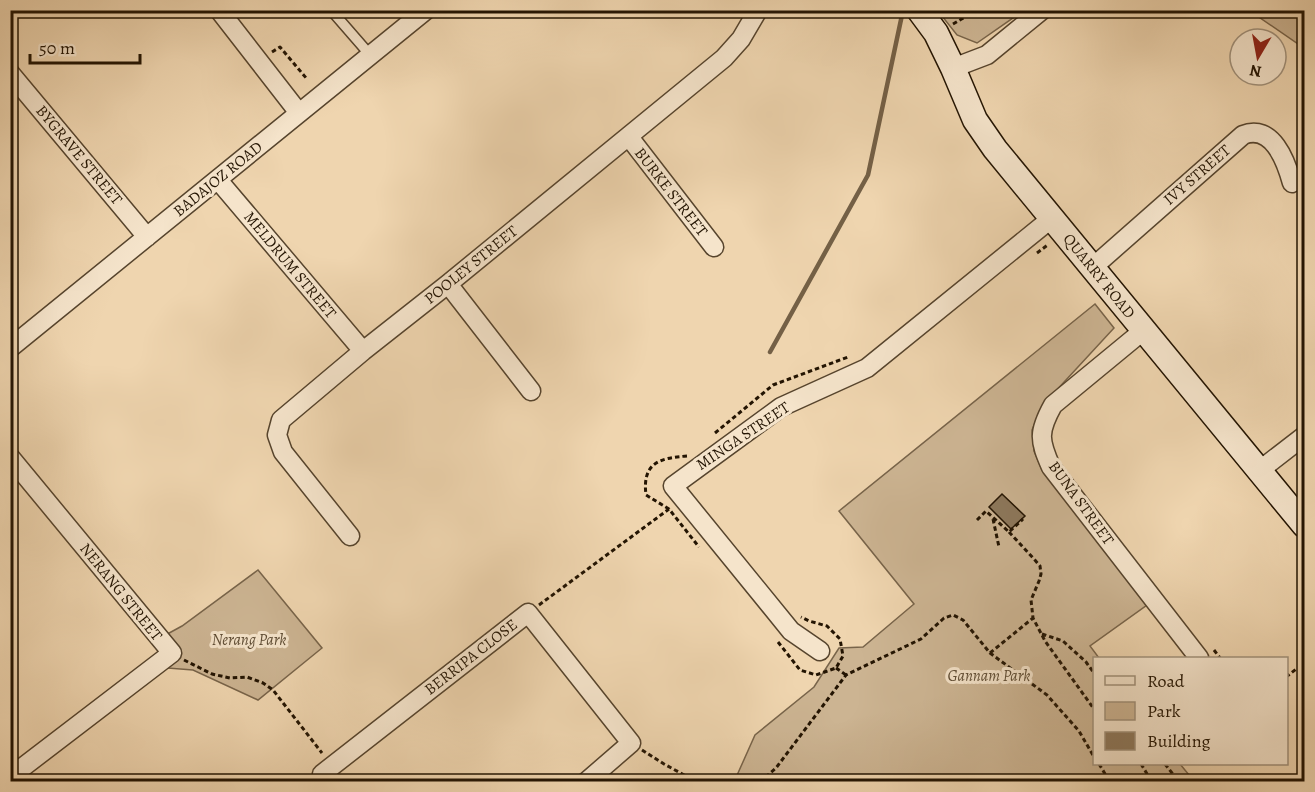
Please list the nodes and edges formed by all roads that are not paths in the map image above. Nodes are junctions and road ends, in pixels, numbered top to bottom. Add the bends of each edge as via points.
1 (219, 10) edge
2 (331, 10) edge
3 (426, 10) edge
4 (758, 10) edge
5 (919, 10) edge
6 (1042, 10) edge
7 (371, 56) junction
8 (953, 68) junction
9 (10, 73) edge
10 (299, 113) junction
11 (629, 137) junction
12 (218, 180) junction
13 (1292, 183) dead end
14 (1052, 218) junction
15 (147, 237) junction
16 (714, 247) dead end
17 (1092, 268) junction
18 (448, 285) junction
19 (1144, 330) junction
20 (10, 348) edge
21 (363, 351) junction
22 (531, 391) dead end
23 (1305, 436) edge
24 (10, 457) edge
25 (1260, 471) junction
26 (1305, 525) edge
27 (350, 536) dead end
28 (820, 651) dead end
29 (1206, 654) edge
30 (327, 770) road end
31 (11, 776) edge
32 (586, 782) edge

1 - 10 street
2 - 7 lane
3 - 7 street, BADAJOZ ROAD
4 - 11 street, POOLEY STREET via 724,58
5 - 8 street, QUARRY ROAD via 936,33
6 - 8 street via 987,55
7 - 10 street, BADAJOZ ROAD
8 - 14 street, QUARRY ROAD via 975,120
9 - 15 street, BYGRAVE STREET
10 - 12 street, BADAJOZ ROAD
11 - 16 street, BURKE STREET
11 - 18 street, POOLEY STREET
12 - 15 street, BADAJOZ ROAD
12 - 21 street, MELDRUM STREET
13 - 17 street, IVY STREET via 1277,148 1258,132 1250,132
14 - 17 street, QUARRY ROAD
14 - 28 street, MINGA STREET via 867,368 781,407 673,486 791,631
15 - 20 street, BADAJOZ ROAD
17 - 19 street, QUARRY ROAD
18 - 21 street, POOLEY STREET
18 - 22 street
19 - 25 street, QUARRY ROAD
19 - 29 street, BUNA STREET via 1053,405 1045,420 1043,449 1051,467
21 - 27 street, POOLEY STREET via 281,420 278,435 283,452
23 - 25 street
24 - 31 street, NERANG STREET via 172,653
25 - 26 street, QUARRY ROAD
30 - 32 street, BERRIPA CLOSE via 528,613 631,743

